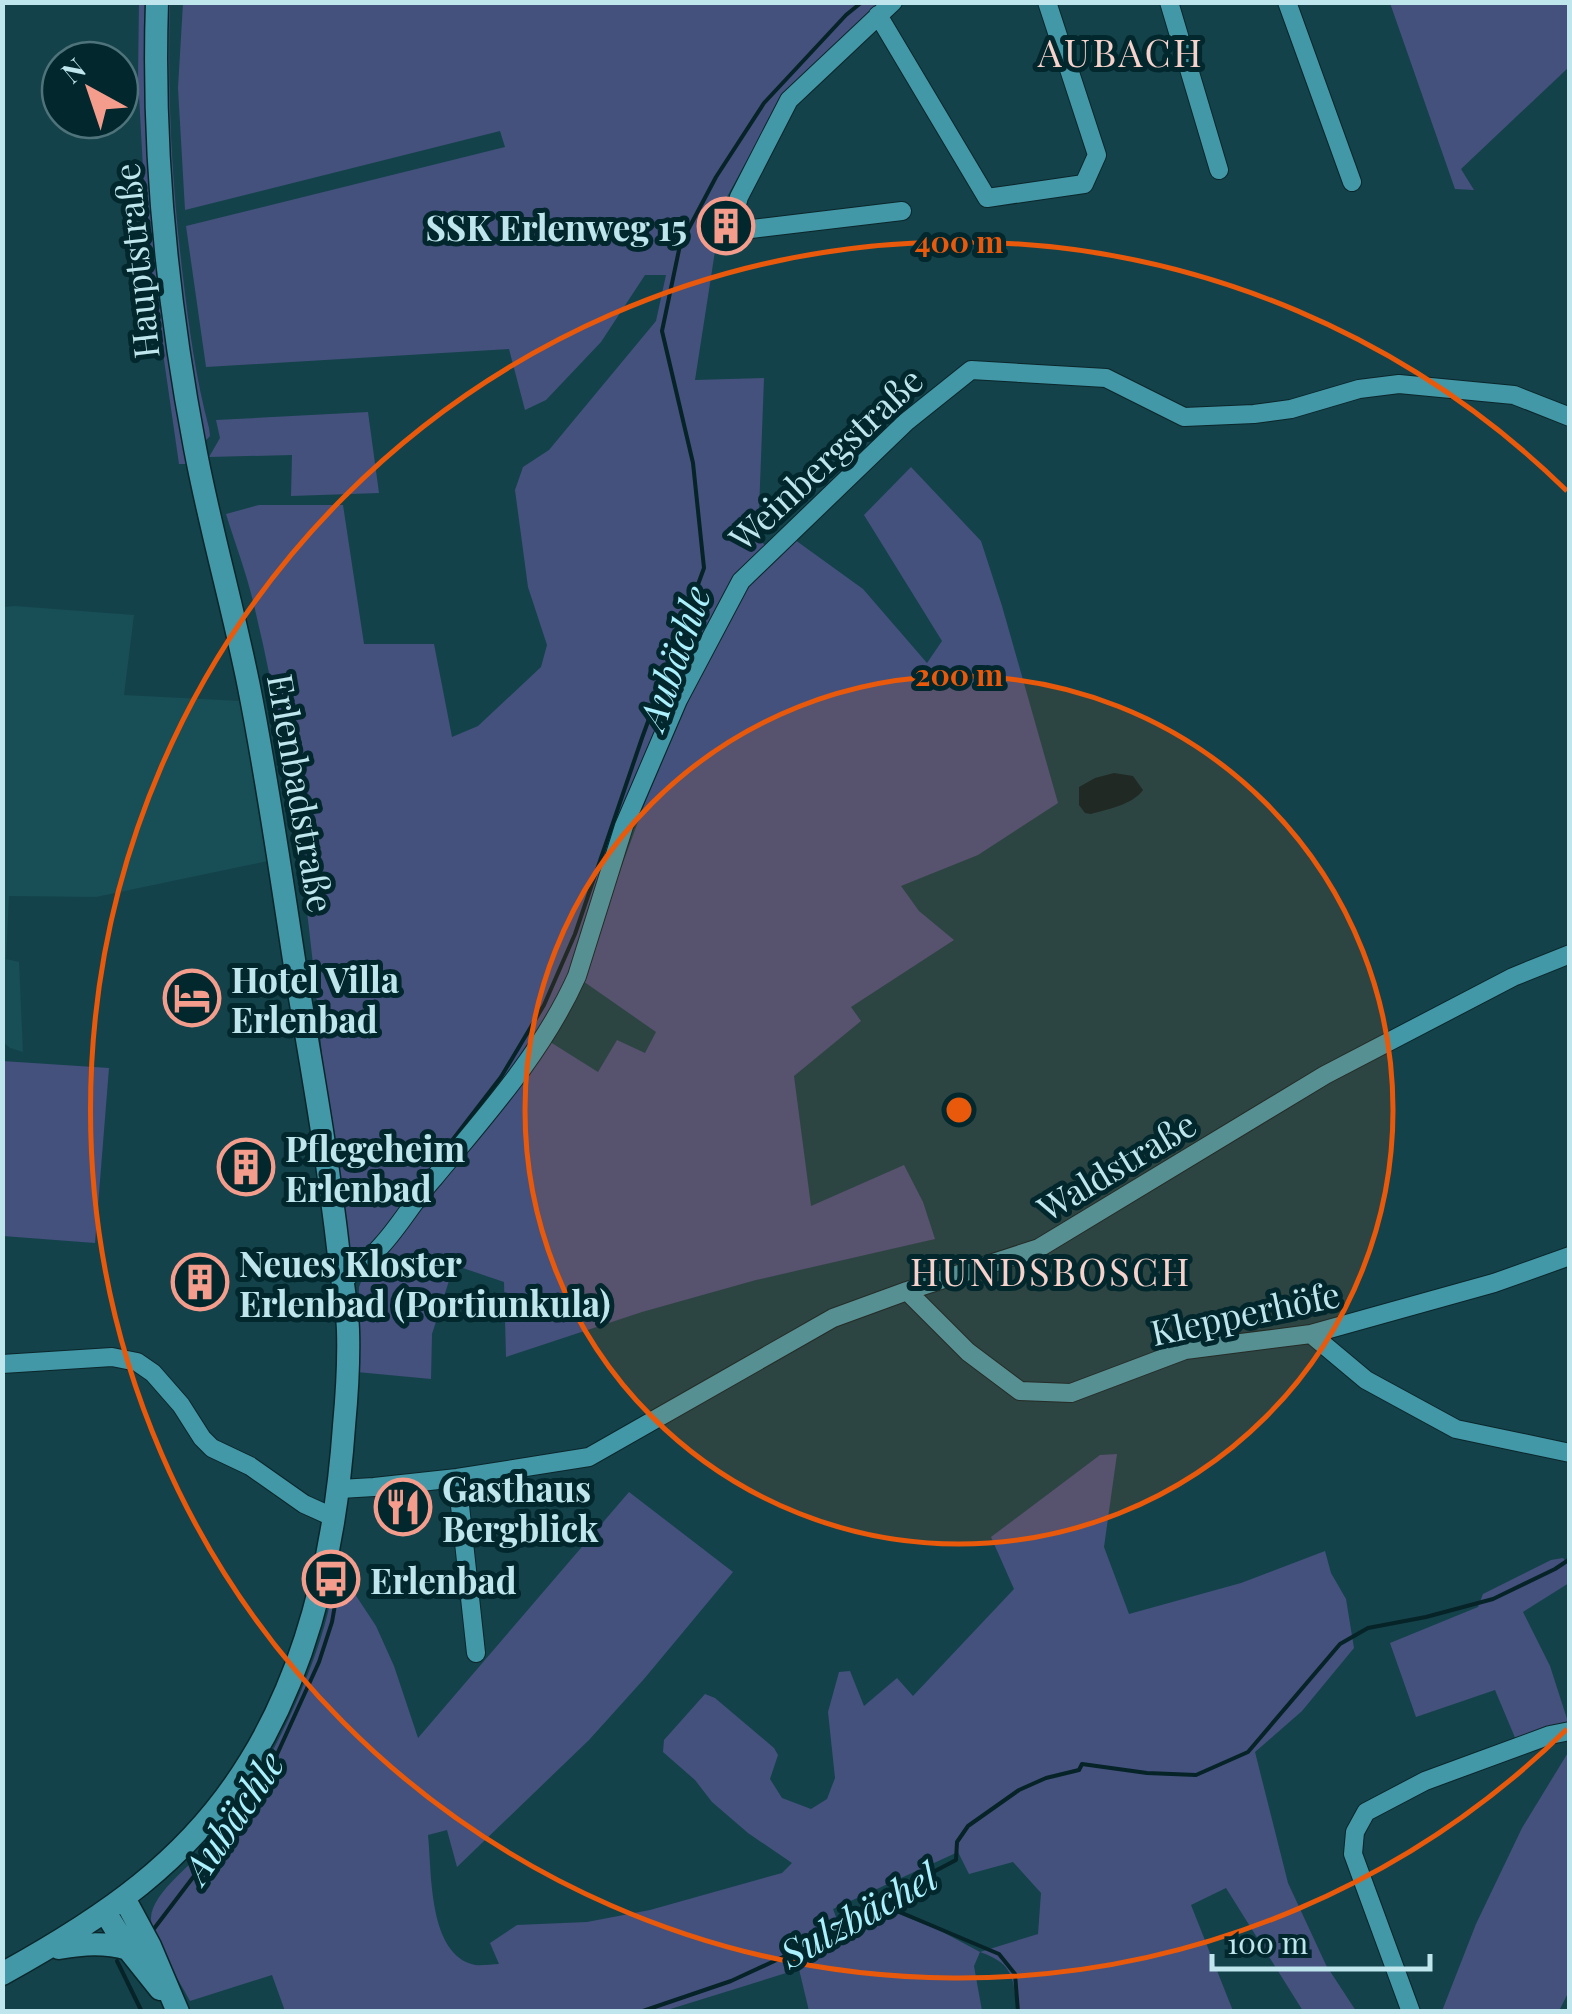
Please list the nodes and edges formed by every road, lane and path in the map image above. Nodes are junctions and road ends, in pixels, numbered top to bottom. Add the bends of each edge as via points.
1 (157, 2) edge
2 (1046, 2) edge
3 (1169, 2) edge
4 (1288, 2) edge
5 (885, 9) edge
6 (1219, 170) dead end
7 (1352, 182) dead end
8 (902, 211) dead end
9 (1570, 416) edge
10 (196, 450) joint
11 (1570, 954) edge
12 (1570, 1256) edge
13 (342, 1282) junction
14 (907, 1291) junction
15 (1311, 1334) junction
16 (2, 1364) edge
17 (1570, 1453) edge
18 (456, 1478) junction
19 (345, 1489) junction
20 (334, 1518) junction
21 (476, 1653) dead end
22 (1570, 1732) edge
23 (114, 1905) junction
24 (128, 1949) junction
25 (46, 1950) junction
26 (2, 1974) edge
27 (178, 2011) edge
28 (1411, 2012) edge

1 - 10 main road, Hauptstraße via 163,228
2 - 5 street via 1097,155 1084,184 987,198
3 - 6 street
4 - 7 street
5 - 8 street via 789,100 735,212 742,230
9 - 13 street, Weinbergstraße via 1514,395 1399,384 1291,409 1184,416 1106,378 971,370 906,422 741,581 678,700 624,826 567,998 527,1064
10 - 13 main road, Erlenbadstraße via 250,692
11 - 14 street, Waldstraße via 1325,1075 1039,1248
12 - 15 street, Klepperhöfe
13 - 19 main road, Erlenbadstraße via 348,1330
14 - 15 street, Klepperhöfe via 968,1352 1020,1391 1071,1392 1185,1350
14 - 18 street, Waldstraße via 834,1318 589,1457
15 - 17 street via 1366,1380 1456,1429
16 - 20 street via 112,1357 136,1362 182,1405 212,1448
18 - 19 street, Waldstraße
18 - 21 street
19 - 20 main road, Erlenbadstraße
20 - 23 main road, Erlenbadstraße via 310,1624 250,1762 191,1840
22 - 28 street via 1425,1781 1366,1812 1353,1854
23 - 24 main road
23 - 25 main road, Erlenbadstraße
23 - 27 main road via 150,1946
24 - 25 main road via 94,1944
24 - 27 main road
25 - 26 main road, Erlenbadstraße

